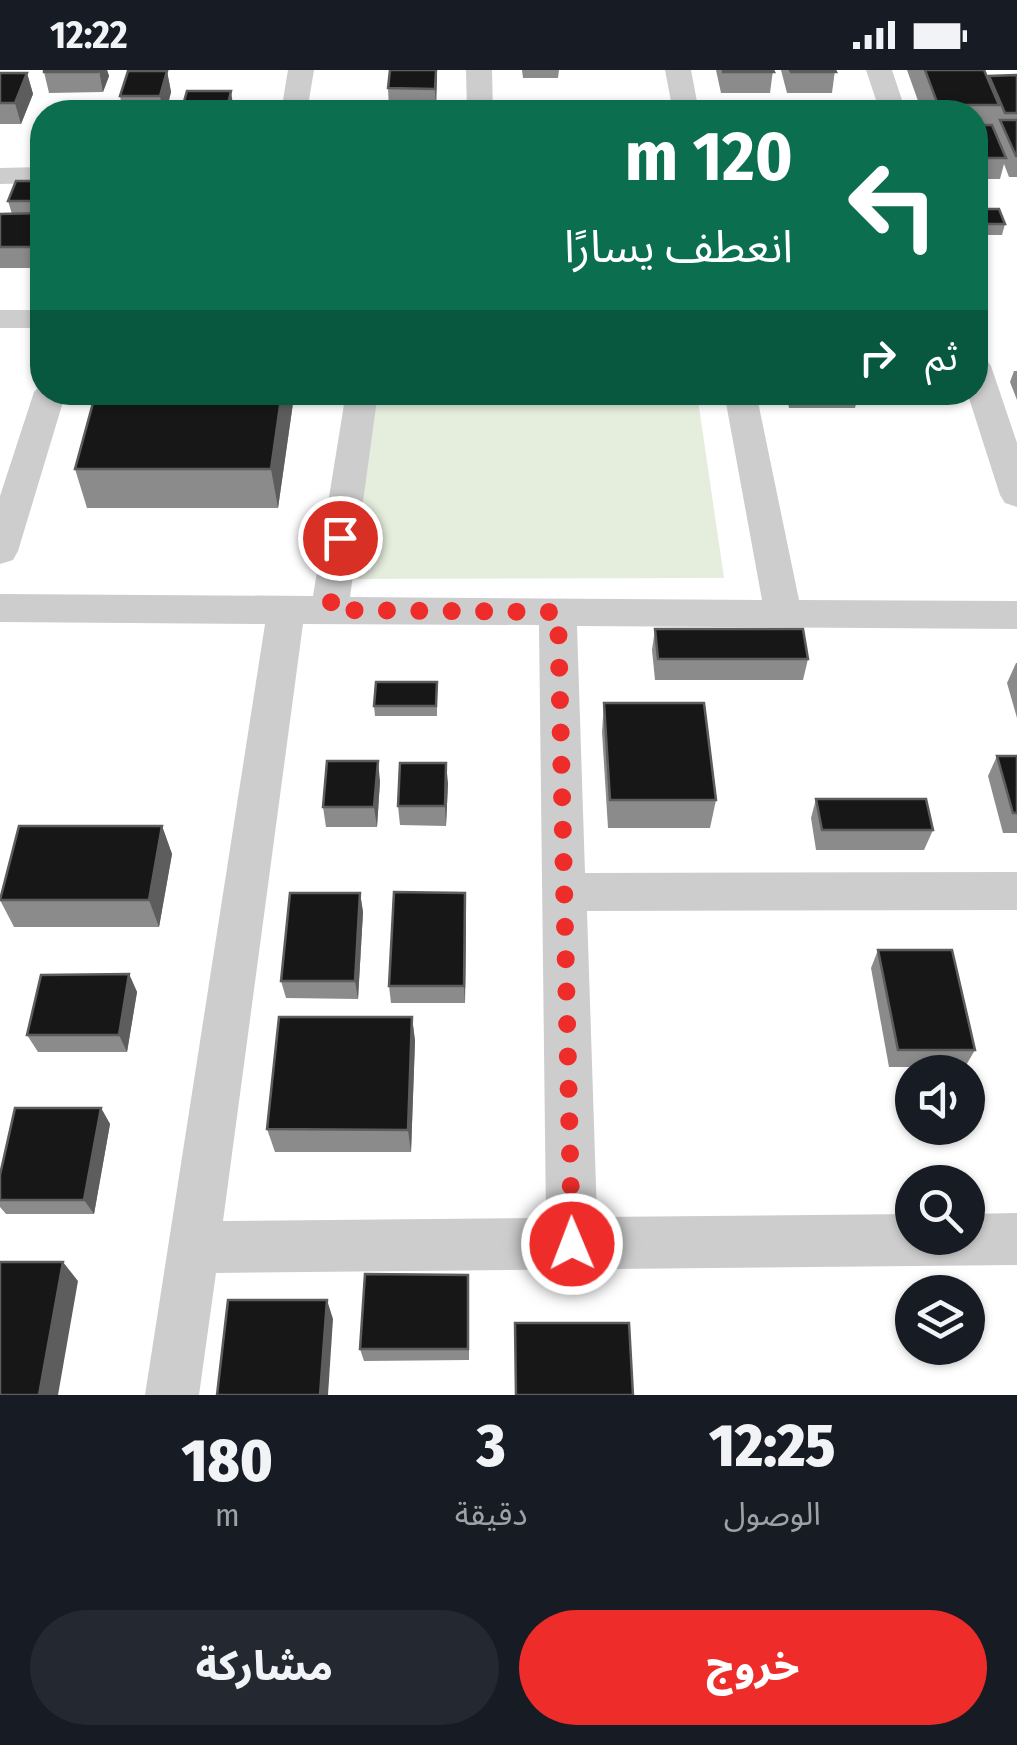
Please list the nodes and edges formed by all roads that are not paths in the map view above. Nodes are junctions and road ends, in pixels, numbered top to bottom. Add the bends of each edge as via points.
1 (301, 70) edge
2 (479, 70) edge
3 (678, 70) edge
4 (879, 70) edge
5 (296, 100) edge
6 (480, 100) edge
7 (684, 100) edge
8 (888, 100) edge
9 (30, 175) edge
10 (0, 176) edge
11 (30, 319) edge
12 (0, 320) edge
13 (46, 405) edge
14 (359, 405) edge
15 (742, 405) edge
16 (988, 405) edge
17 (1017, 494) edge
18 (0, 552) edge
19 (0, 608) edge
20 (308, 610) junction
21 (558, 612) junction
22 (782, 614) junction
23 (1017, 615) edge
24 (1017, 891) edge
25 (565, 892) junction
26 (1017, 1239) edge
27 (572, 1244) junction
28 (194, 1247) junction
29 (172, 1395) edge

1 - 5 street
2 - 6 street
3 - 7 street
4 - 8 street
9 - 10 street
11 - 12 street
13 - 18 street
14 - 20 street
15 - 22 street
16 - 17 street
19 - 20 street
20 - 21 street
20 - 28 street
21 - 22 street
21 - 25 street
22 - 23 street
24 - 25 street
25 - 27 street
26 - 27 street
27 - 28 street
28 - 29 street

